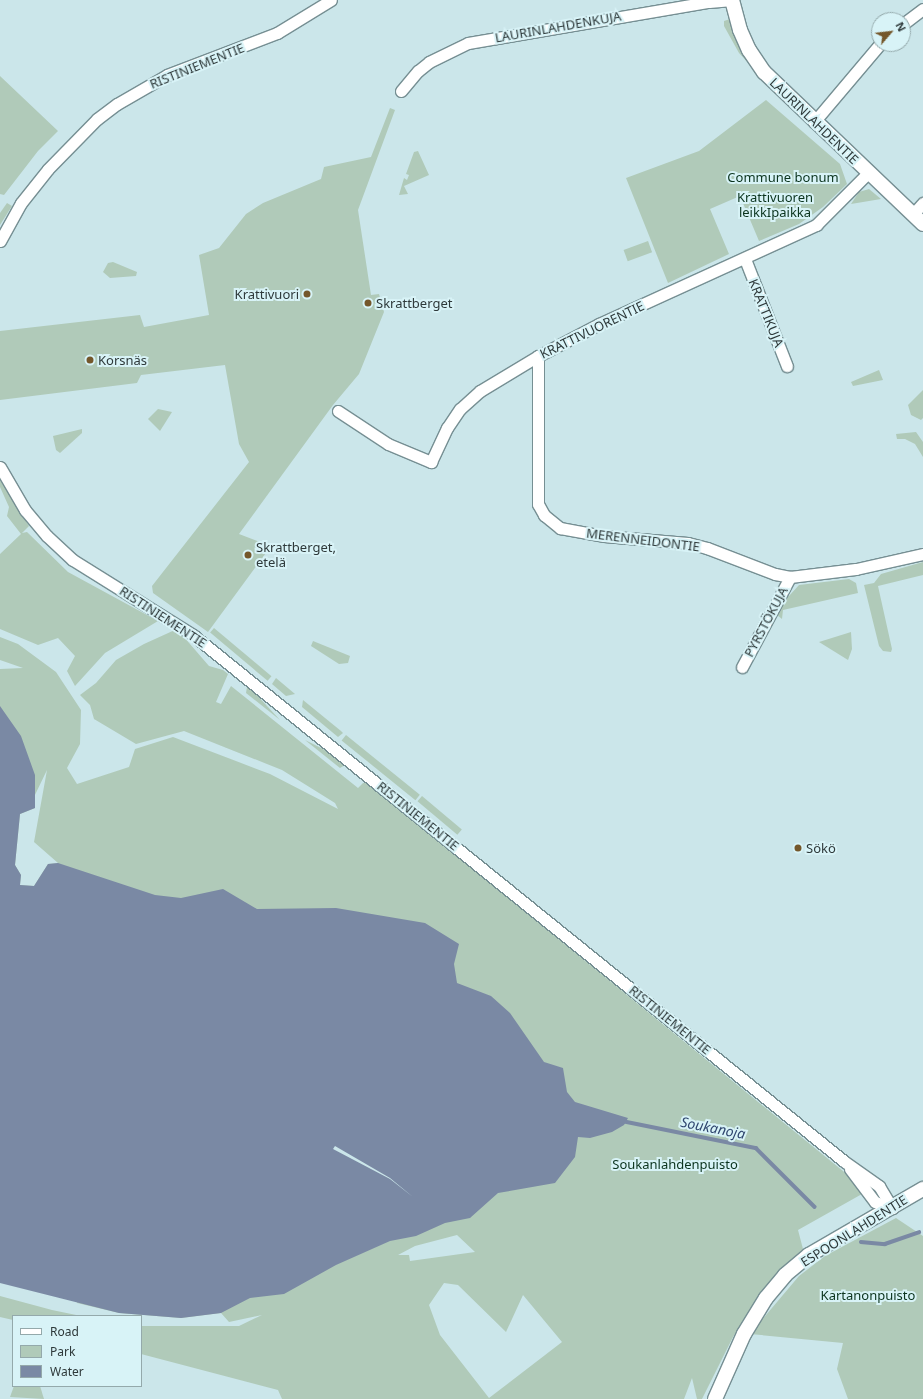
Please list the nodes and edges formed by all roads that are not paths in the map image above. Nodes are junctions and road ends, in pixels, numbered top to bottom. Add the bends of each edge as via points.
1 (331, 0) edge
2 (732, 0) edge
3 (923, 9) edge
4 (911, 18) edge
5 (873, 52) edge
6 (401, 92) dead end
7 (814, 122) junction
8 (869, 172) junction
9 (923, 203) edge
10 (918, 219) edge
11 (0, 241) edge
12 (744, 259) junction
13 (538, 356) junction
14 (787, 366) dead end
15 (338, 411) dead end
16 (0, 467) edge
17 (923, 554) edge
18 (790, 577) junction
19 (742, 667) dead end
20 (923, 1189) edge
21 (892, 1208) junction
22 (715, 1399) edge

1 - 11 street, RISTINIEMENTIE via 277,33 167,75 118,104 98,119 48,169 21,203
2 - 6 street, LAURINLAHDENKUJA via 468,43 429,62
2 - 7 street, LAURINLAHDENTIE via 740,30 758,64
3 - 4 street
5 - 7 street
7 - 8 street, LAURINLAHDENTIE
8 - 10 street, LAURINLAHDENTIE
8 - 12 street, KRATTIVUORENTIE via 816,225
9 - 10 street
12 - 13 street, KRATTIVUORENTIE via 599,324
12 - 14 street, KRATTIKUJA
13 - 15 street, KRATTIVUORENTIE via 476,394 460,409 447,428 431,462 388,444
13 - 18 street, MERENNEIDONTIE via 536,485 538,504 550,520 560,528 572,531 688,543
16 - 21 street, RISTINIEMENTIE via 26,510 47,536 73,560 193,635 845,1162 879,1186
17 - 18 street, MERENNEIDONTIE via 856,569
18 - 19 street, PYRSTÖKUJA
20 - 21 street, ESPOONLAHDENTIE
21 - 22 street, ESPOONLAHDENTIE via 810,1255 785,1275 766,1298 744,1334

